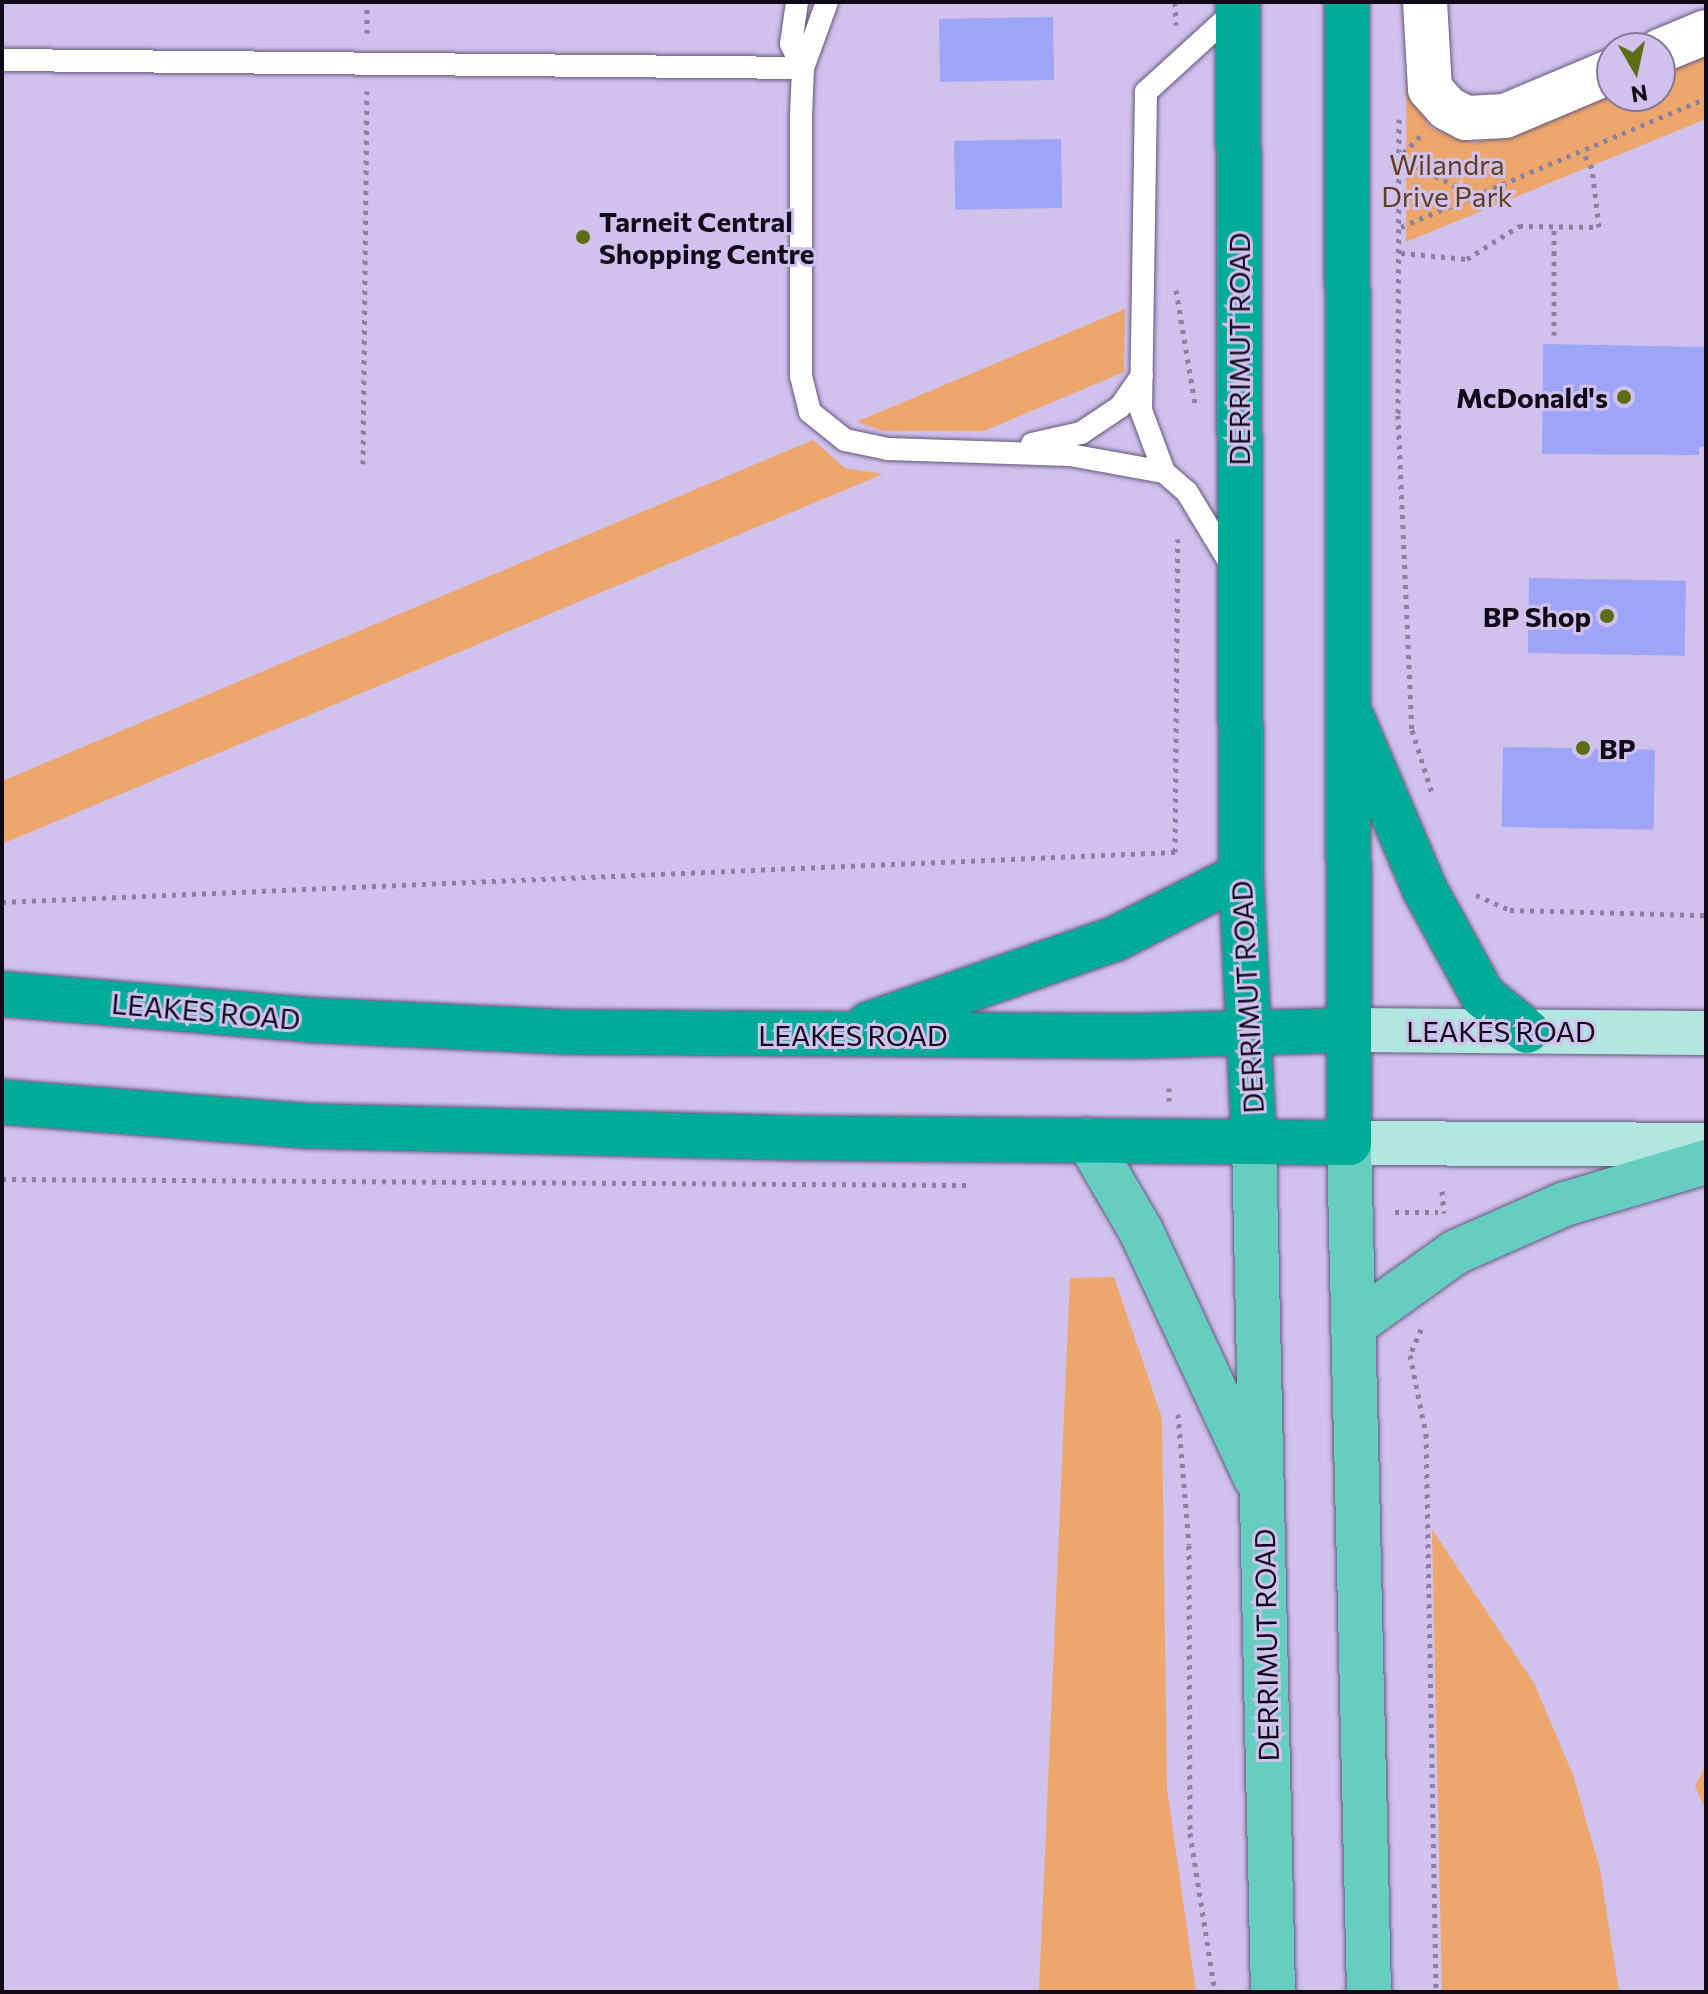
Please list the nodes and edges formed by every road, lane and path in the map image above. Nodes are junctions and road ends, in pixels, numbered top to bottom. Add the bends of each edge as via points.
1 (367, 2) edge
2 (797, 2) edge
3 (827, 2) edge
4 (1347, 2) edge
5 (1425, 2) edge
6 (1238, 5) edge
7 (1706, 32) edge
8 (1676, 44) edge
9 (2, 60) edge
10 (367, 62) junction
11 (803, 68) junction
12 (1596, 78) edge
13 (1706, 98) edge
14 (1399, 111) dead end
15 (1582, 151) junction
16 (1399, 158) junction
17 (1475, 195) junction
18 (1554, 226) junction
19 (1401, 227) junction
20 (1401, 253) junction
21 (1175, 277) dead end
22 (1554, 335) dead end
23 (1142, 376) junction
24 (1197, 415) dead end
25 (1003, 450) junction
26 (363, 464) dead end
27 (1164, 472) junction
28 (1179, 531) dead end
29 (1241, 585) junction
30 (1345, 701) junction
31 (1435, 801) dead end
32 (1241, 875) junction
33 (1463, 889) dead end
34 (2, 902) edge
35 (1706, 915) edge
36 (2, 994) edge
37 (1345, 1030) junction
38 (1248, 1031) junction
39 (1527, 1031) junction
40 (1706, 1033) edge
41 (836, 1035) junction
42 (1169, 1088) dead end
43 (1169, 1101) dead end
44 (2, 1102) edge
45 (1088, 1140) junction
46 (1254, 1142) junction
47 (1349, 1143) junction
48 (1706, 1145) edge
49 (1706, 1162) edge
50 (2, 1179) edge
51 (981, 1185) dead end
52 (1442, 1191) dead end
53 (1395, 1212) dead end
54 (1354, 1325) junction
55 (1422, 1327) dead end
56 (1177, 1405) dead end
57 (1264, 1496) junction
58 (1215, 1992) edge
59 (1273, 1992) edge
60 (1369, 1992) edge
61 (1436, 1992) edge

1 - 10 path
2 - 11 lane via 791,44
3 - 11 lane
4 - 30 highway
5 - 12 street via 1430,89 1447,108 1466,118 1505,116
6 - 23 lane via 1146,92
6 - 29 highway, DERRIMUT ROAD
7 - 8 street
9 - 10 lane
10 - 11 lane
10 - 26 path
11 - 25 lane via 801,376 810,412 845,440 888,449
13 - 15 path
14 - 16 path
15 - 17 path
15 - 18 path via 1592,168 1599,227
16 - 17 path
16 - 19 path
17 - 19 path
18 - 20 path via 1519,226 1467,259
18 - 22 path
19 - 20 path
20 - 31 path via 1398,415 1412,730
21 - 24 path
23 - 25 lane via 1120,407 1081,433
23 - 27 lane via 1141,410
25 - 27 lane via 1070,455
27 - 29 lane via 1187,492 1215,531
28 - 34 path via 1175,852
29 - 32 highway, DERRIMUT ROAD
30 - 37 highway
30 - 39 highway via 1425,890 1483,996
32 - 38 highway, DERRIMUT ROAD
32 - 41 highway via 1115,939
33 - 35 path via 1510,910
36 - 41 highway, LEAKES ROAD via 389,1024
37 - 38 highway, LEAKES ROAD
37 - 39 main road, LEAKES ROAD
37 - 47 highway
38 - 41 highway, LEAKES ROAD
38 - 46 highway, DERRIMUT ROAD
39 - 40 main road, LEAKES ROAD
42 - 43 path
44 - 45 highway via 307,1126
45 - 46 highway
45 - 57 main road via 1141,1231
46 - 47 highway
46 - 57 main road, DERRIMUT ROAD
47 - 48 main road
47 - 54 main road
49 - 54 main road via 1565,1204 1456,1252
50 - 51 path
52 - 53 path via 1443,1212
54 - 60 main road
55 - 61 path via 1410,1355 1426,1434
56 - 58 path via 1189,1545 1190,1833
57 - 59 main road, DERRIMUT ROAD

